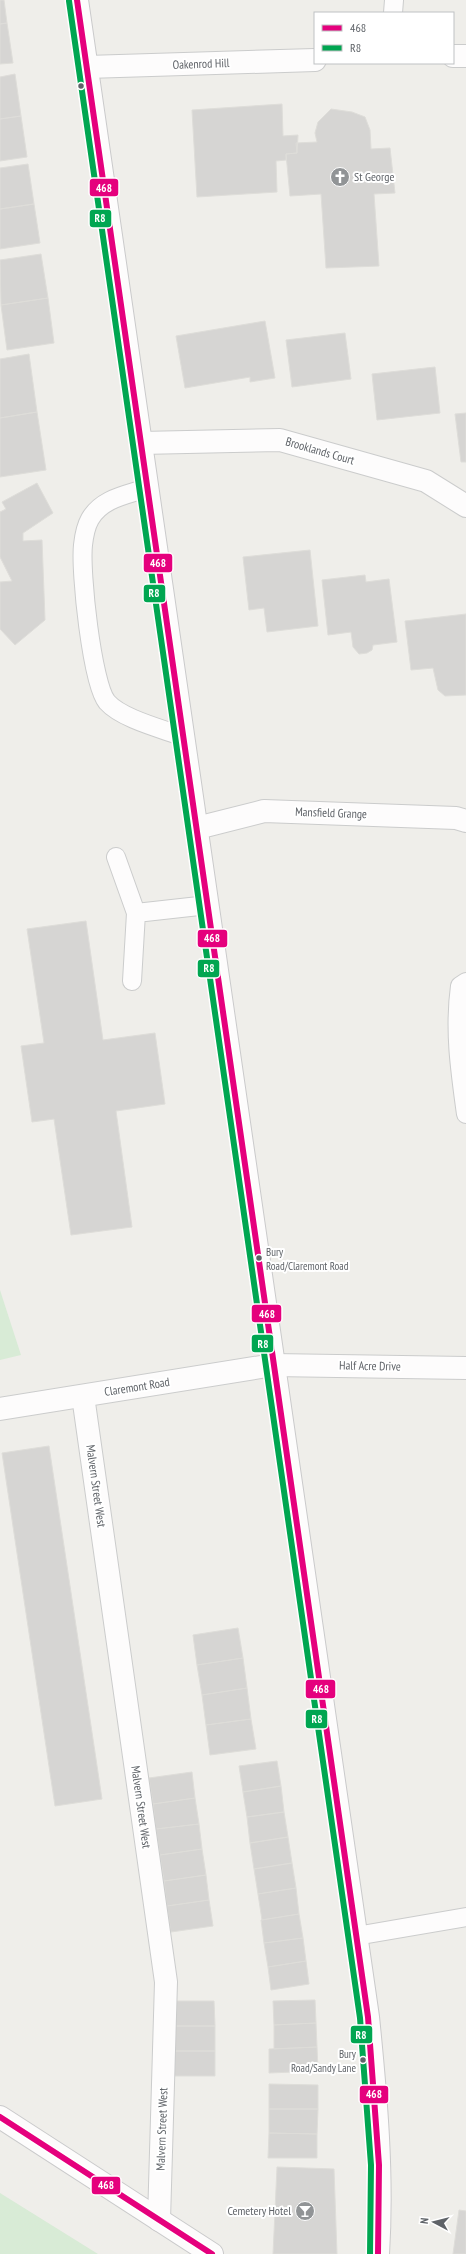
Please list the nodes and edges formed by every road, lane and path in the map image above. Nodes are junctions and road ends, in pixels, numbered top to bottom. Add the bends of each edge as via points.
1 (77, 0) edge
2 (394, 0) edge
3 (393, 12) edge
4 (454, 56) edge
5 (466, 56) edge
6 (314, 60) edge
7 (87, 67) junction
8 (141, 443) junction
9 (147, 488) junction
10 (466, 506) edge
11 (184, 737) junction
12 (466, 821) edge
13 (197, 828) junction
14 (116, 857) dead end
15 (208, 904) junction
16 (136, 913) junction
17 (132, 981) dead end
18 (466, 982) edge
19 (466, 1114) edge
20 (273, 1365) junction
21 (466, 1368) edge
22 (83, 1396) junction
23 (0, 1409) edge
24 (466, 1917) edge
25 (356, 1936) junction
26 (0, 2117) edge
27 (159, 2220) junction
28 (212, 2254) edge
29 (378, 2254) edge

1 - 7 main road
2 - 3 lane
4 - 5 main road
6 - 7 main road, Oakenrod Hill
7 - 8 main road
8 - 9 main road
8 - 10 main road, Brooklands Court via 280,440 426,480
9 - 11 main road
9 - 11 lane via 108,501 90,519 85,533 84,587 95,665 102,695 108,703 126,715
11 - 13 main road
12 - 13 main road, Mansfield Grange via 456,818 264,811
13 - 15 main road
14 - 16 lane
15 - 16 lane
15 - 20 main road
16 - 17 lane
18 - 19 lane via 460,986 456,1015
20 - 21 main road, Half Acre Drive
20 - 22 main road, Claremont Road
20 - 25 main road
22 - 23 main road, Claremont Road
22 - 27 main road, Malvern Street West via 166,1982
24 - 25 lane
25 - 29 main road via 376,2099 381,2202
26 - 27 main road
27 - 28 main road

